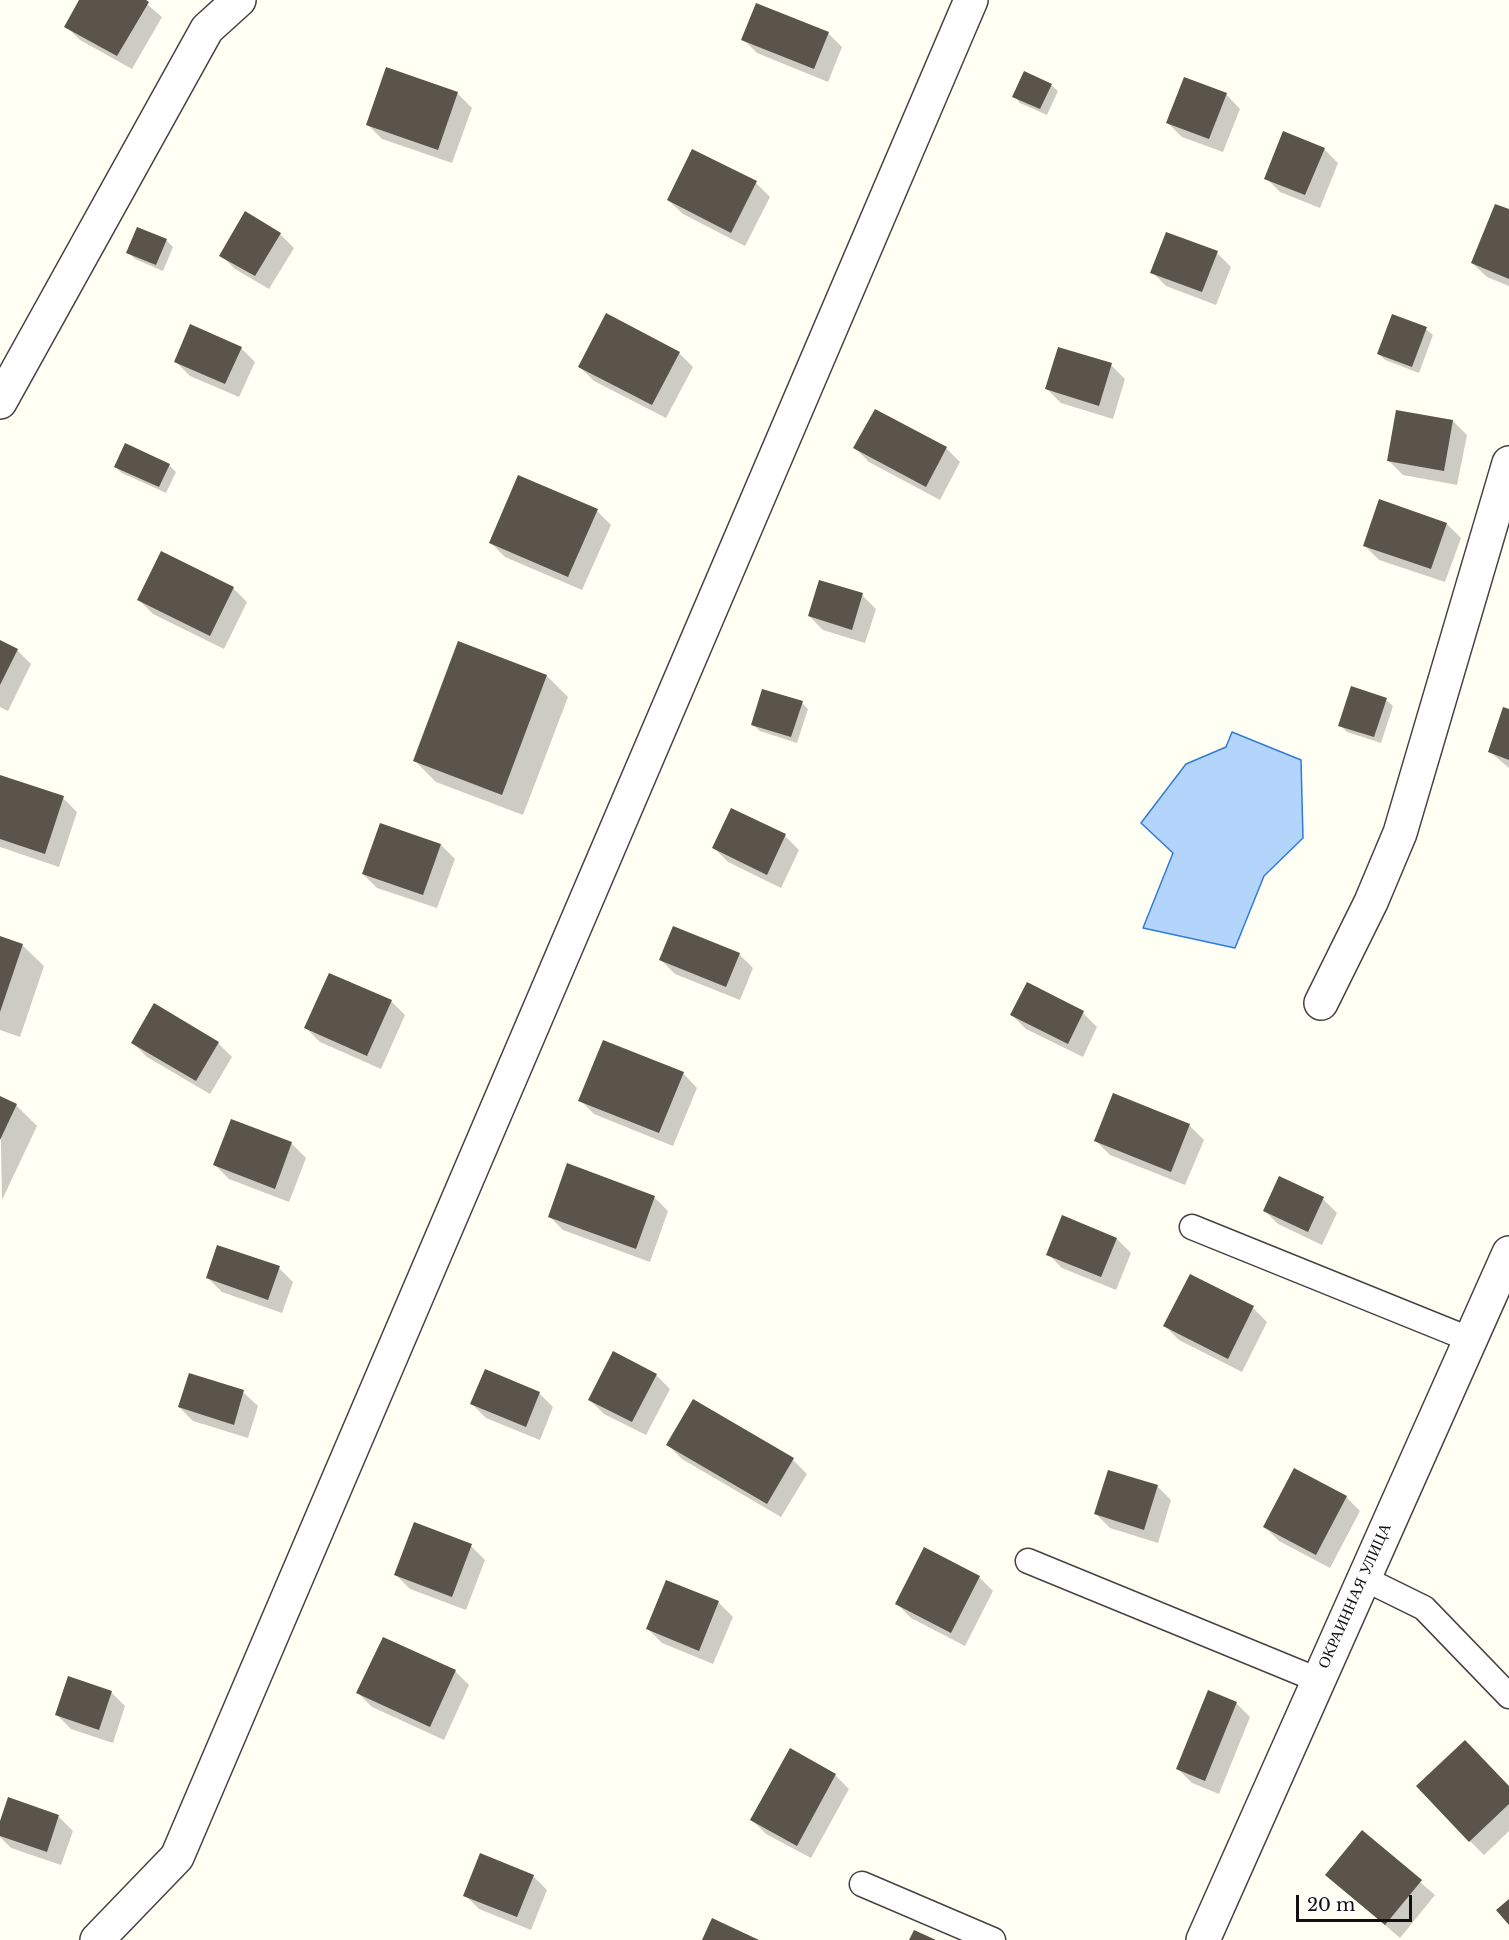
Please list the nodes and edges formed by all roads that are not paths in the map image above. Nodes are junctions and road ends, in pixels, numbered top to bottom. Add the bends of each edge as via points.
1 (239, 0) edge
2 (971, 0) edge
3 (0, 402) edge
4 (1509, 463) edge
5 (1321, 1003) dead end
6 (1192, 1227) dead end
7 (1509, 1253) edge
8 (1469, 1339) junction
9 (1028, 1561) dead end
10 (1363, 1578) junction
11 (1318, 1680) junction
12 (1509, 1696) edge
13 (862, 1884) dead end
14 (1208, 1938) edge
15 (97, 1940) edge
16 (993, 1940) edge

1 - 3 street via 207,29
2 - 15 street via 177,1857
4 - 5 street via 1400,833
6 - 8 lane
7 - 8 street, ОКРАИННАЯ УЛИЦА
8 - 10 street, ОКРАИННАЯ УЛИЦА
9 - 11 lane
10 - 11 street, ОКРАИННАЯ УЛИЦА
10 - 12 lane via 1424,1608
11 - 14 street, ОКРАИННАЯ УЛИЦА
13 - 16 lane

